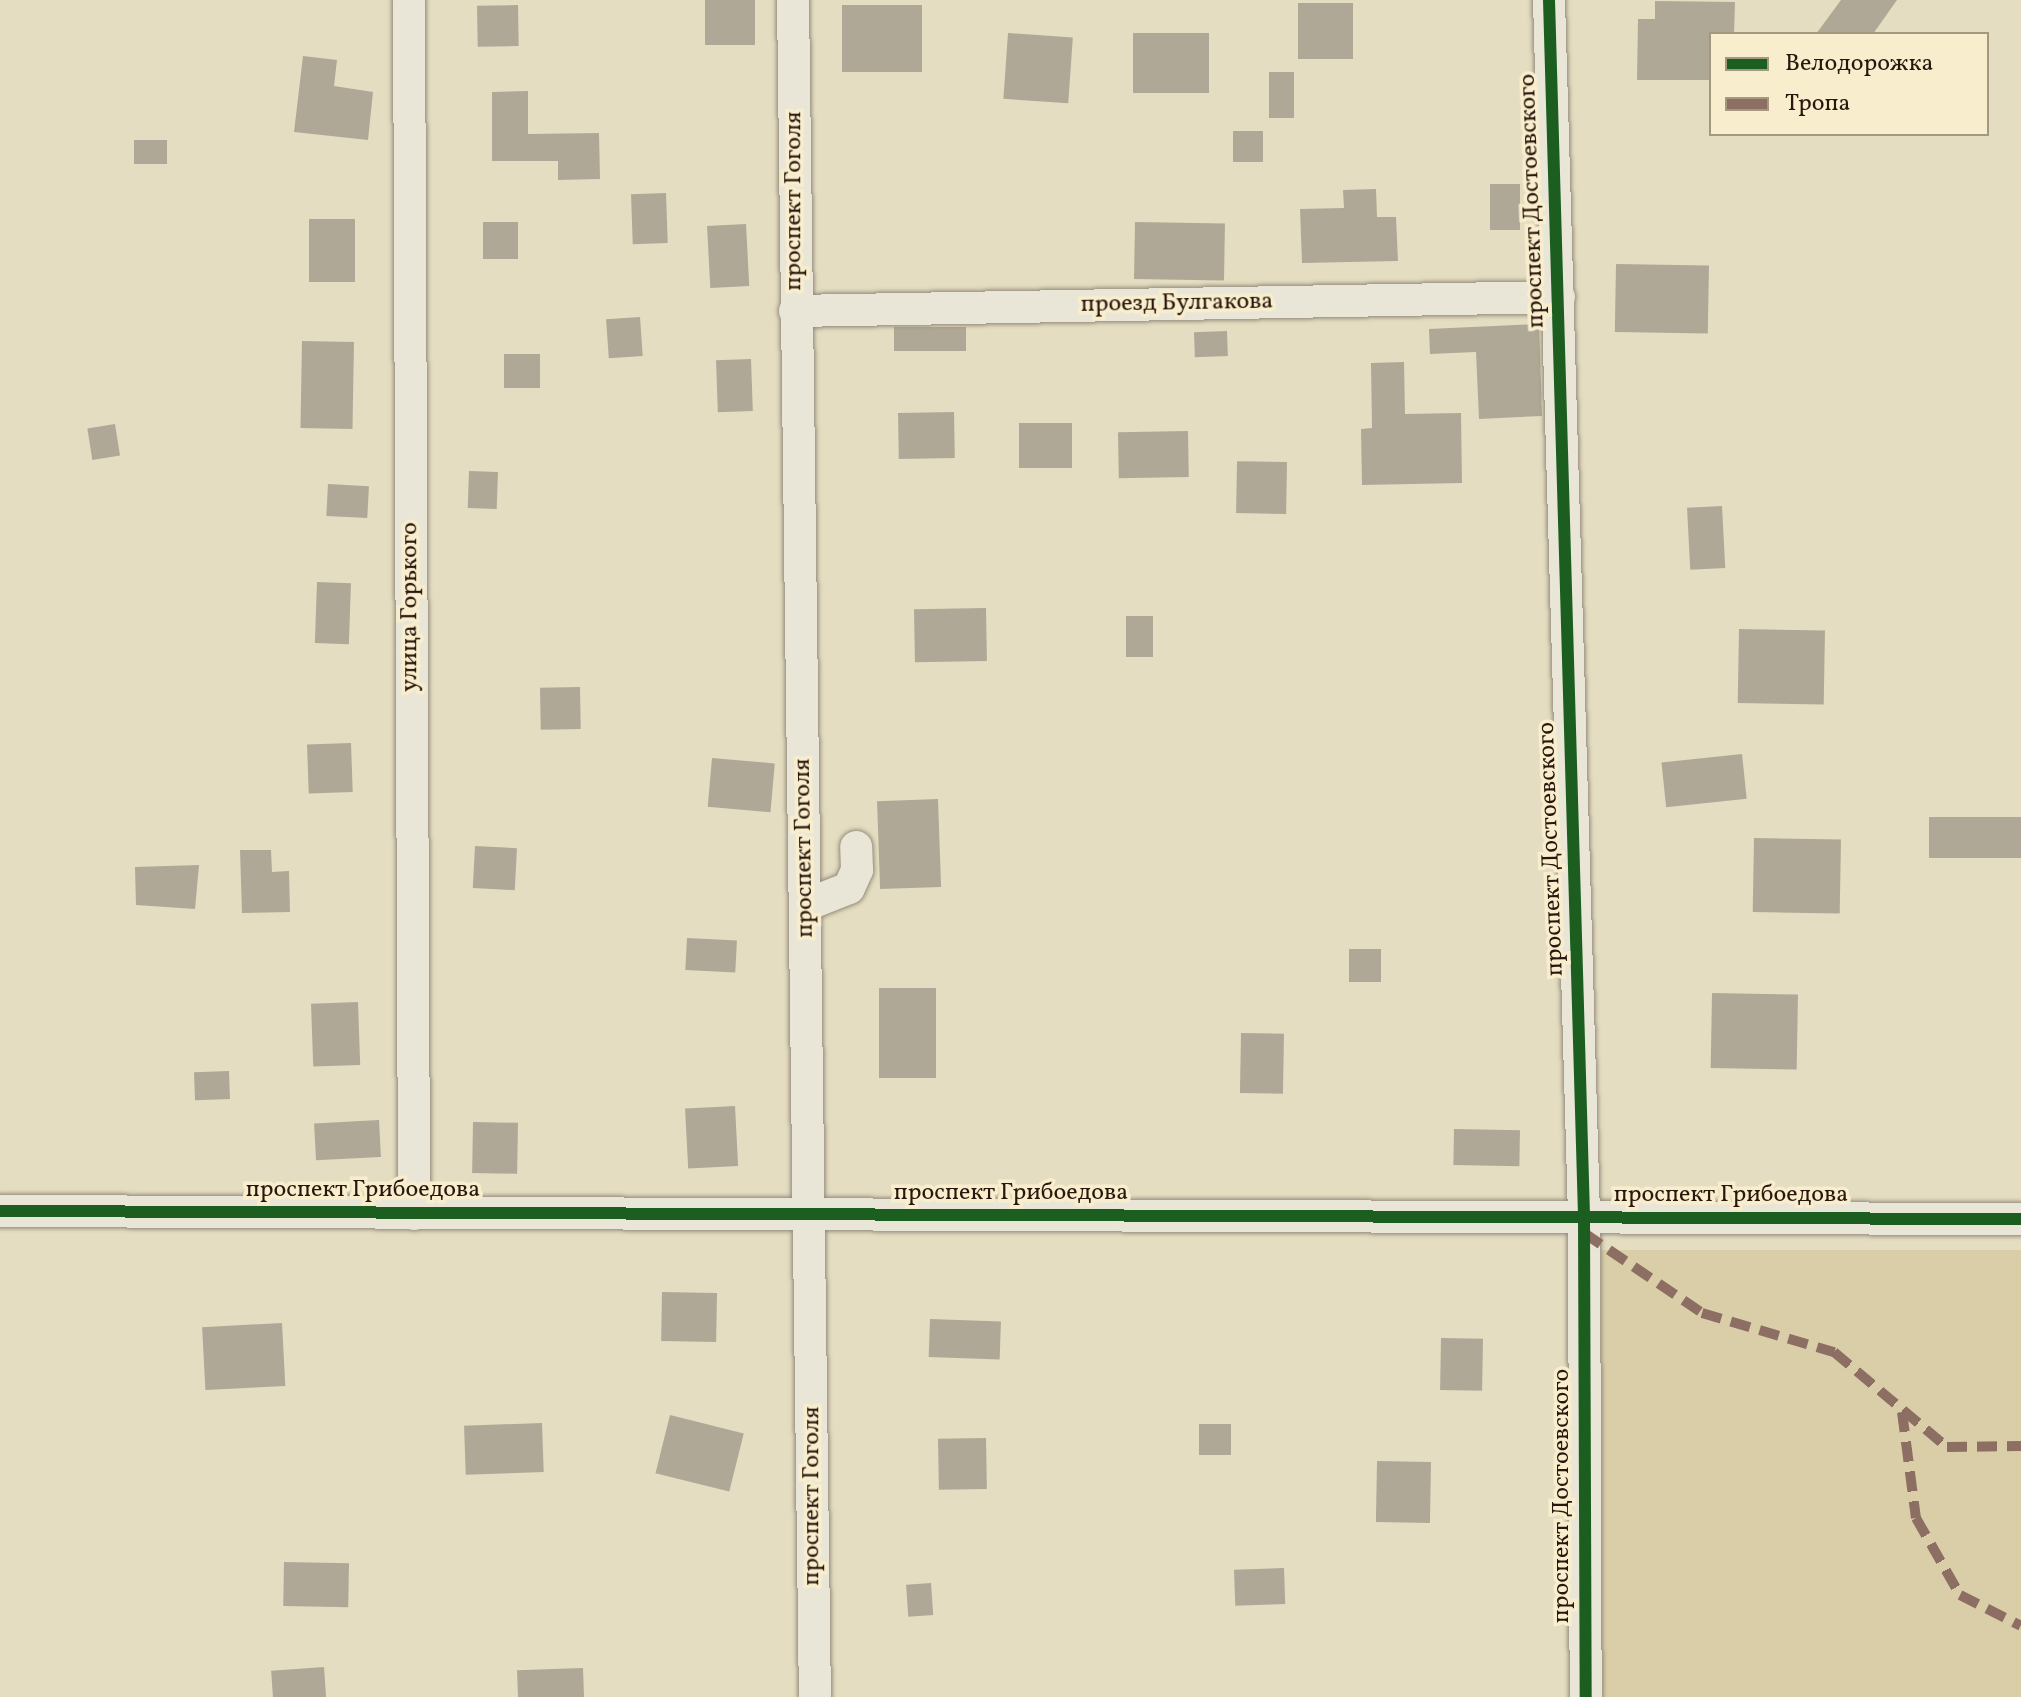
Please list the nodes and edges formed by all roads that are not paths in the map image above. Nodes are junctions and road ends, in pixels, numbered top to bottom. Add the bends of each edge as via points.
1 (409, 0) edge
2 (793, 0) edge
3 (1549, 0) edge
4 (1559, 297) junction
5 (795, 311) junction
6 (856, 847) dead end
7 (806, 905) junction
8 (0, 1211) edge
9 (414, 1214) junction
10 (811, 1215) junction
11 (1584, 1218) junction
12 (2021, 1219) edge
13 (815, 1697) edge
14 (1586, 1697) edge

1 - 9 street, улица Горького
2 - 5 street, проспект Гоголя
3 - 4 street, проспект Достоевского
4 - 5 street, проезд Булгакова
4 - 11 street, проспект Достоевского
5 - 7 street, проспект Гоголя
6 - 7 street via 857,870 849,888
7 - 10 street, проспект Гоголя
8 - 9 street, проспект Грибоедова
9 - 10 street, проспект Грибоедова
10 - 11 street, проспект Грибоедова
10 - 13 street, проспект Гоголя
11 - 12 street, проспект Грибоедова
11 - 14 street, проспект Достоевского

